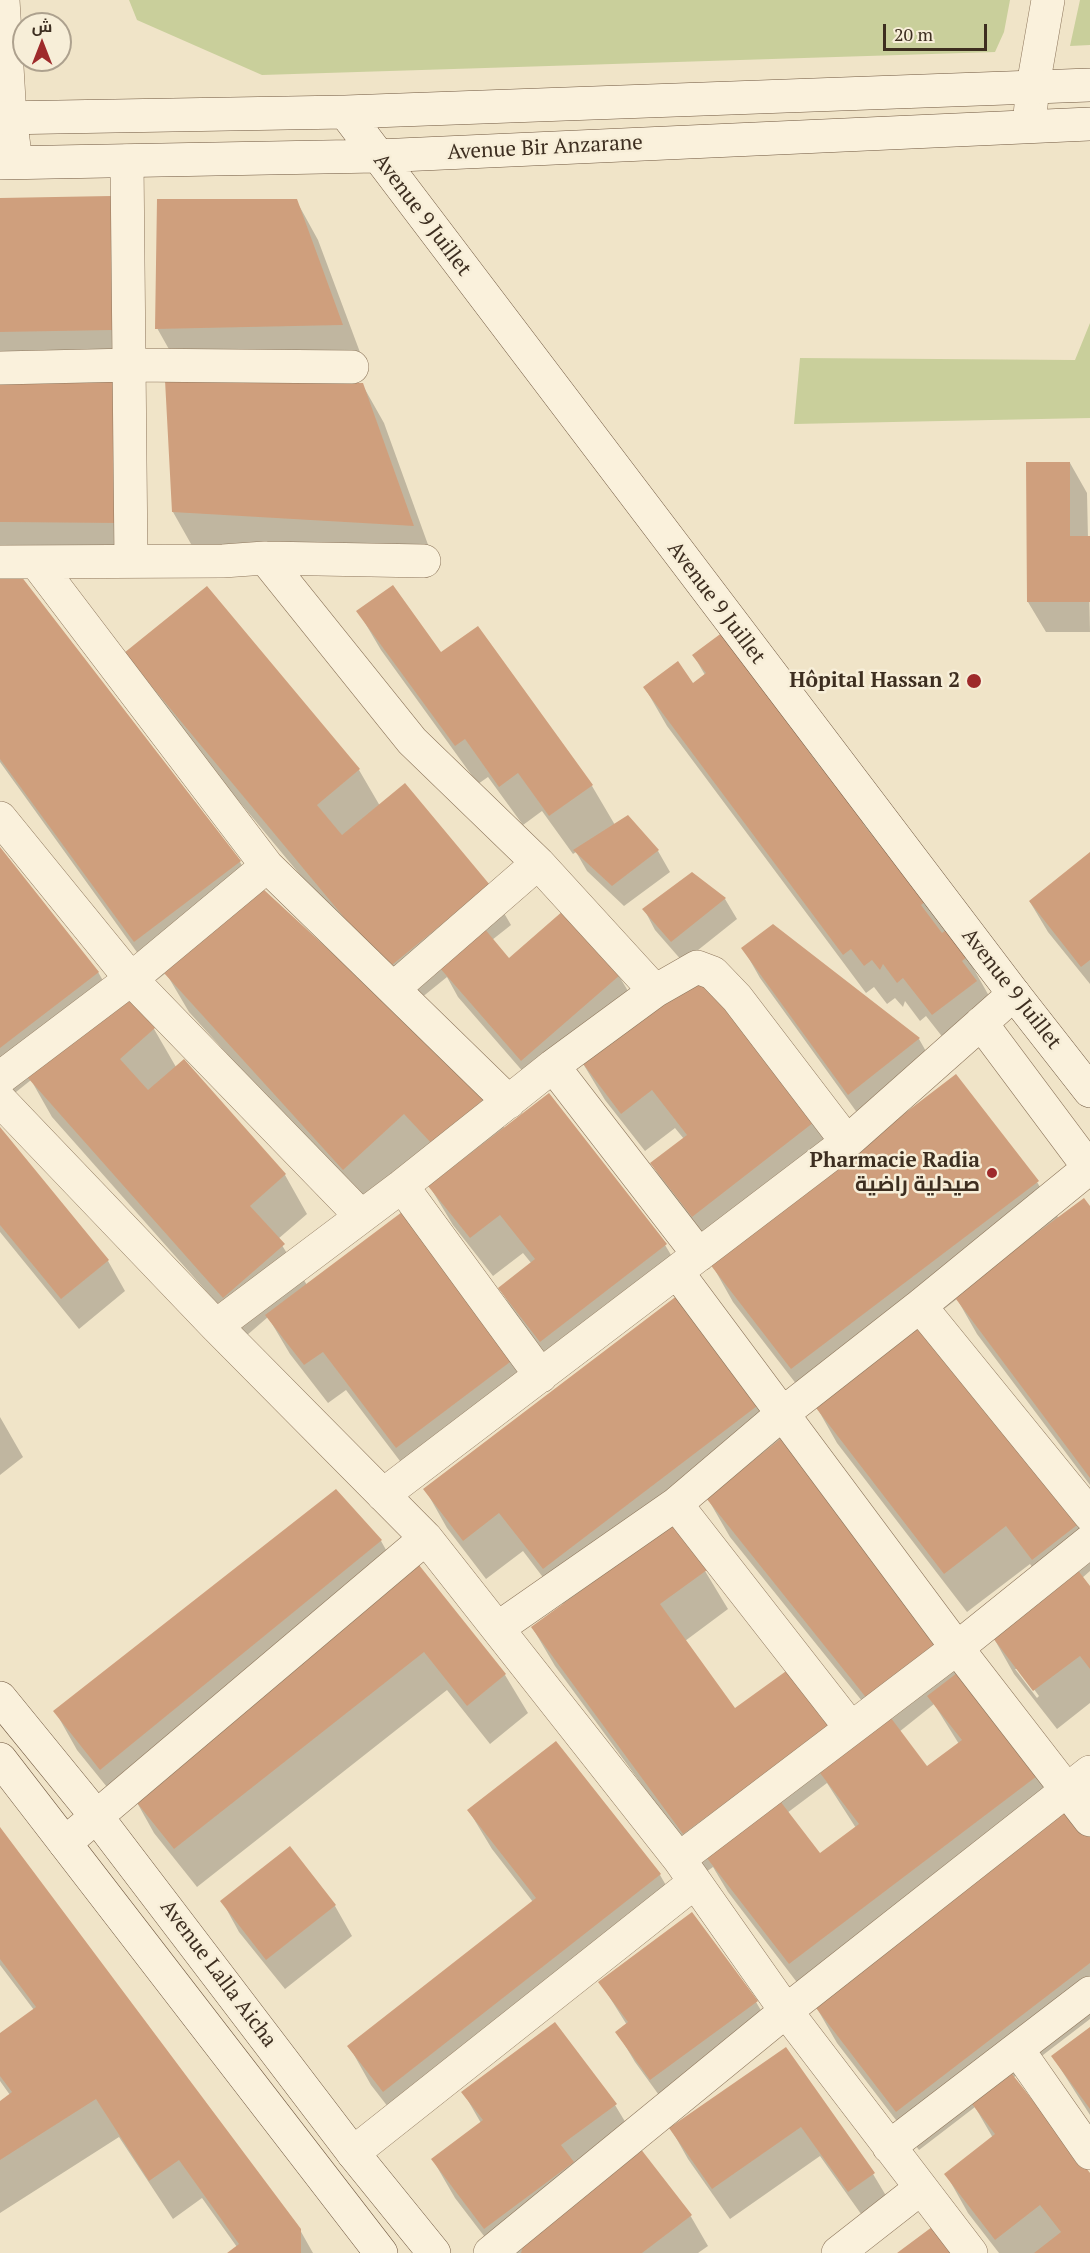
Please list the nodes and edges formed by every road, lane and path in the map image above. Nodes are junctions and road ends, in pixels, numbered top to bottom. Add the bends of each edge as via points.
1 (1048, 0) edge
2 (2, 5) edge
3 (1090, 85) edge
4 (1033, 86) junction
5 (345, 112) junction
6 (5, 117) edge
7 (1090, 124) edge
8 (1029, 125) junction
9 (377, 156) junction
10 (127, 161) junction
11 (8, 163) edge
12 (130, 364) junction
13 (352, 367) dead end
14 (0, 368) edge
15 (265, 558) junction
16 (131, 561) junction
17 (424, 561) dead end
18 (0, 562) edge
19 (36, 562) junction
20 (0, 818) edge
21 (538, 863) junction
22 (267, 866) junction
23 (131, 980) junction
24 (393, 989) junction
25 (655, 991) junction
26 (1014, 994) junction
27 (981, 1023) junction
28 (553, 1066) junction
29 (0, 1078) edge
30 (1090, 1091) edge
31 (0, 1100) edge
32 (509, 1102) junction
33 (847, 1142) junction
34 (1090, 1168) edge
35 (402, 1186) junction
36 (360, 1215) junction
37 (688, 1264) junction
38 (920, 1306) junction
39 (216, 1326) junction
40 (541, 1376) junction
41 (782, 1414) junction
42 (383, 1495) junction
43 (676, 1504) junction
44 (1090, 1515) edge
45 (426, 1539) junction
46 (1090, 1541) edge
47 (498, 1628) junction
48 (957, 1648) junction
49 (0, 1698) edge
50 (850, 1727) junction
51 (0, 1759) edge
52 (1078, 1781) edge
53 (97, 1816) junction
54 (1090, 1820) edge
55 (65, 1843) junction
56 (687, 1871) junction
57 (1090, 1993) edge
58 (786, 2011) junction
59 (1018, 2050) junction
60 (890, 2147) junction
61 (353, 2153) junction
62 (1090, 2153) edge
63 (921, 2188) junction
64 (381, 2253) edge
65 (434, 2253) edge
66 (490, 2253) edge
67 (838, 2253) edge
68 (970, 2253) edge

1 - 4 street
2 - 6 street
3 - 4 street, Avenue Bir Anzarane
4 - 5 street, Avenue Bir Anzarane
4 - 8 street
5 - 6 street, Avenue Bir Anzarane
5 - 9 street, Avenue 9 Juillet
6 - 11 street
7 - 8 street, Avenue Bir Anzarane
8 - 9 street, Avenue Bir Anzarane
9 - 10 street, Avenue Bir Anzarane
9 - 26 street, Avenue 9 Juillet
10 - 11 street, Avenue Bir Anzarane
10 - 12 street
12 - 13 street
12 - 14 street
12 - 16 street
15 - 16 street
15 - 17 street
15 - 21 street via 412,741
16 - 19 street
18 - 19 street
19 - 22 street
20 - 23 street
21 - 24 street
21 - 25 street
22 - 23 street
22 - 24 street
23 - 29 street
23 - 36 street
24 - 32 street
25 - 28 street
25 - 33 street via 698,967 713,973 737,998
26 - 27 street
26 - 30 street, Avenue 9 Juillet
27 - 33 street
27 - 34 street
28 - 32 street
28 - 37 street
31 - 39 street
32 - 35 street
33 - 37 street
34 - 38 street
35 - 36 street
35 - 40 street
36 - 39 street
37 - 40 street
37 - 41 street
38 - 41 street
38 - 44 street
39 - 42 street
40 - 42 street
41 - 43 street
41 - 48 street
42 - 45 street
43 - 47 street
43 - 50 street
45 - 47 street
45 - 53 street
46 - 48 street
47 - 56 street
48 - 50 street
48 - 52 street
49 - 53 street, Avenue Lalla Aicha
50 - 56 street
51 - 55 street, Avenue Lalla Aicha
52 - 54 street
52 - 58 street
53 - 55 street
53 - 61 street, Avenue Lalla Aicha
55 - 64 street, Avenue Lalla Aicha
56 - 58 street
56 - 61 street
57 - 59 street
58 - 60 street
58 - 66 street
59 - 60 street
59 - 62 street
60 - 63 street
61 - 65 street, Avenue Lalla Aicha
63 - 67 street
63 - 68 street

